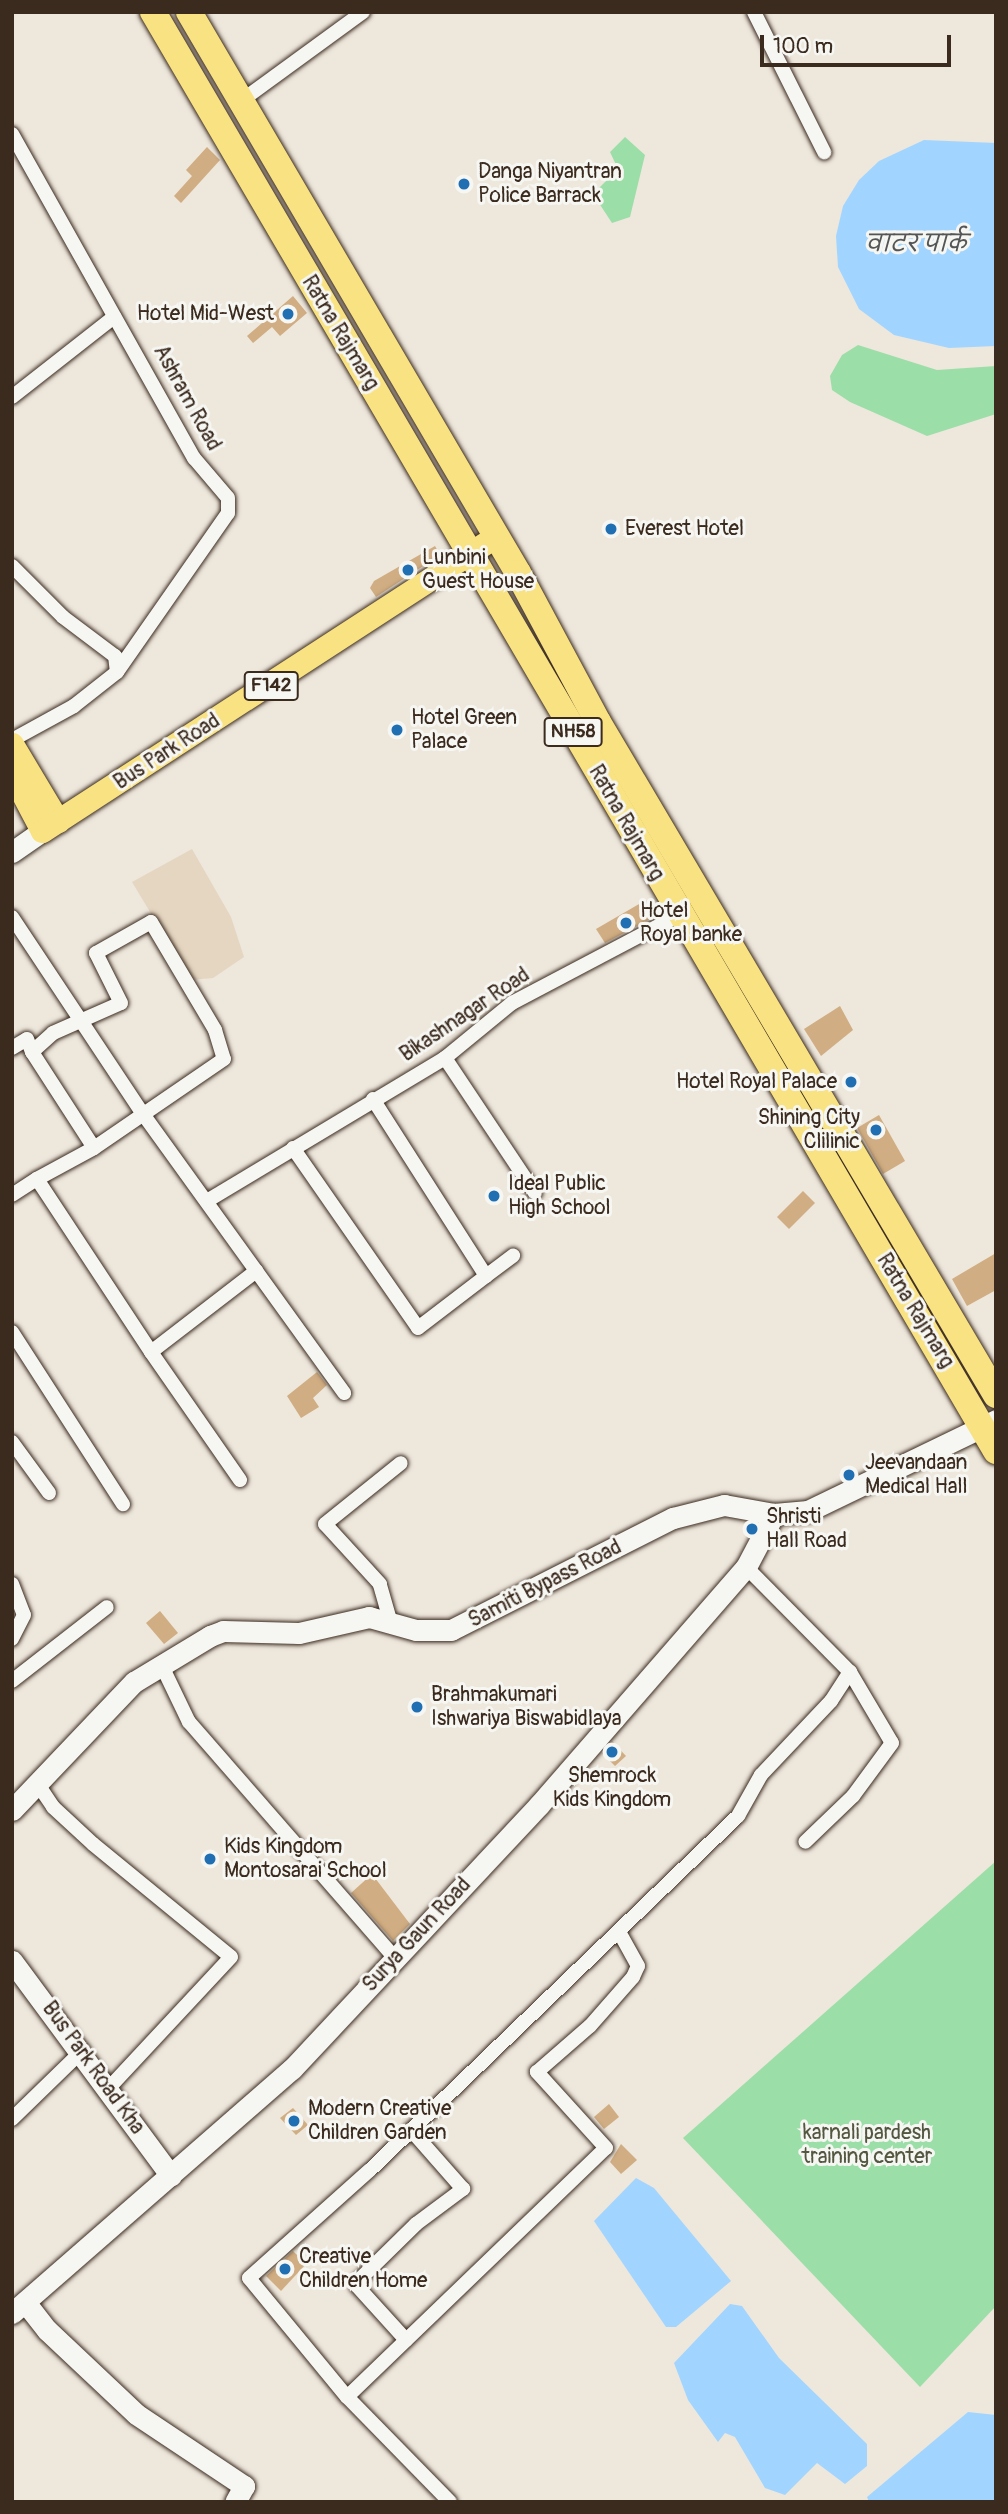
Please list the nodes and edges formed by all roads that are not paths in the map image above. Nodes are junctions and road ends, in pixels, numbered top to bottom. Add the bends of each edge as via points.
1 (153, 12) edge
2 (189, 12) edge
3 (363, 12) edge
4 (754, 12) edge
5 (241, 101) junction
6 (12, 134) edge
7 (824, 152) dead end
8 (114, 317) junction
9 (12, 397) edge
10 (496, 536) junction
11 (470, 556) junction
12 (12, 566) edge
13 (117, 672) junction
14 (12, 742) edge
15 (12, 774) edge
16 (50, 826) junction
17 (12, 852) edge
18 (679, 915) junction
19 (12, 917) edge
20 (751, 980) junction
21 (730, 995) junction
22 (83, 1024) junction
23 (12, 1048) edge
24 (32, 1052) junction
25 (445, 1058) junction
26 (373, 1099) junction
27 (143, 1114) junction
28 (94, 1148) junction
29 (293, 1148) junction
30 (37, 1179) junction
31 (14, 1190) edge
32 (535, 1193) dead end
33 (207, 1201) junction
34 (513, 1256) dead end
35 (256, 1271) junction
36 (486, 1276) junction
37 (12, 1332) edge
38 (151, 1352) junction
39 (344, 1393) dead end
40 (996, 1395) edge
41 (989, 1424) edge
42 (12, 1442) edge
43 (996, 1451) edge
44 (401, 1463) dead end
45 (240, 1480) dead end
46 (49, 1493) dead end
47 (123, 1504) dead end
48 (774, 1514) junction
49 (746, 1567) junction
50 (12, 1584) edge
51 (107, 1607) dead end
52 (390, 1620) junction
53 (12, 1639) edge
54 (12, 1659) edge
55 (162, 1665) junction
56 (850, 1672) junction
57 (17, 1677) edge
58 (37, 1783) junction
59 (12, 1810) edge
60 (805, 1842) dead end
61 (619, 1932) junction
62 (396, 1959) junction
63 (12, 1961) edge
64 (83, 2050) junction
65 (109, 2088) junction
66 (12, 2119) edge
67 (411, 2130) junction
68 (171, 2176) junction
69 (19, 2307) edge
70 (406, 2340) junction
71 (347, 2396) junction
72 (235, 2502) edge
73 (450, 2502) edge

1 - 11 highway, Ratna Rajmarg / NH58
2 - 5 highway, Ratna Rajmarg / NH58
3 - 5 street
4 - 7 street
5 - 10 highway, Ratna Rajmarg / NH58
6 - 8 street, Ashram Road
8 - 9 street
8 - 13 street, Ashram Road via 194,458 228,498 228,513
10 - 11 main road, Bus Park Road / F142
10 - 20 highway, Ratna Rajmarg / NH58 via 598,722
11 - 16 main road, Bus Park Road / F142
11 - 18 highway, Ratna Rajmarg / NH58
12 - 13 street via 62,617 115,656
13 - 14 street, Ashram Road via 74,706
14 - 16 main road
15 - 16 main road
16 - 17 street, Bus Park Road
18 - 21 highway, Ratna Rajmarg / NH58
18 - 25 street, Bikashnagar Road via 512,1003
19 - 22 street
20 - 21 highway
20 - 40 highway, Ratna Rajmarg / NH58
21 - 41 highway, Ratna Rajmarg / NH58
22 - 24 street via 53,1033
22 - 27 street
22 - 27 street via 121,1003 96,953 151,922 215,1030 224,1059
23 - 24 street via 27,1039
24 - 28 street
25 - 26 street, Bikashnagar Road
25 - 32 street
26 - 29 street, Bikashnagar Road
26 - 36 street
27 - 28 street
27 - 33 street
28 - 30 street
29 - 33 street, Bikashnagar Road
29 - 36 street via 418,1328
30 - 31 street
30 - 38 street
33 - 35 street
34 - 36 street
35 - 38 street
35 - 39 street
37 - 47 street
38 - 45 street
41 - 43 highway, Ratna Rajmarg / NH58
41 - 48 street, Samiti Bypass Road via 808,1511
42 - 46 street
44 - 52 street via 325,1524 380,1584
48 - 49 street, Surya Gaun Road
48 - 52 street, Samiti Bypass Road via 724,1505 694,1511 452,1630 416,1630
49 - 56 street
49 - 62 street, Surya Gaun Road via 539,1805
50 - 53 street via 24,1615
51 - 57 street
52 - 55 street, Samiti Bypass Road via 369,1617 299,1633 223,1631
54 - 57 street
55 - 58 street, Samiti Bypass Road via 134,1682
55 - 62 street via 189,1722
56 - 60 street via 892,1743 853,1796
56 - 61 street via 831,1701 761,1774 738,1816
58 - 59 street, Samiti Bypass Road
58 - 65 street via 53,1807 93,1843 231,1957
61 - 67 street
61 - 70 street via 638,1966 633,1977 590,2026 537,2073 607,2148
62 - 68 street, Surya Gaun Road via 292,2069
63 - 64 street, Bus Park Road Kha
64 - 65 street, Bus Park Road Kha
64 - 66 street
65 - 68 street, Bus Park Road Kha
67 - 70 street via 463,2189 416,2224 359,2280 357,2287
67 - 71 street via 249,2278
68 - 69 street, Surya Gaun Road
69 - 72 street via 136,2414 244,2486
70 - 71 street
71 - 73 street

